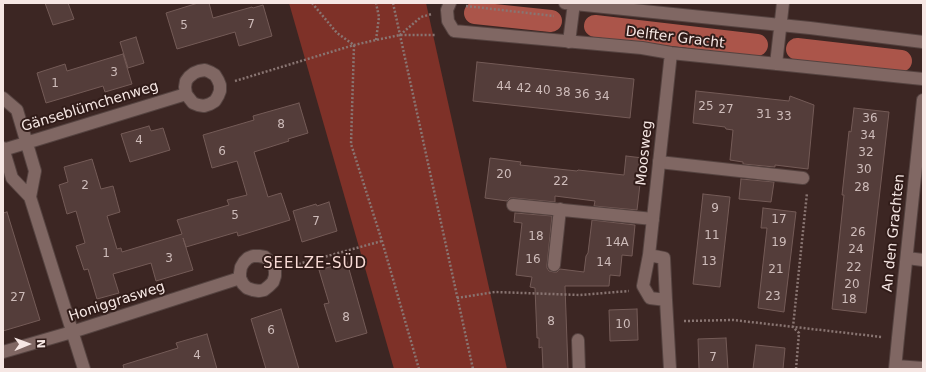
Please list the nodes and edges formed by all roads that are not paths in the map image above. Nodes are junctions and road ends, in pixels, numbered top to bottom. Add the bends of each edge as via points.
1 (571, 3) edge
2 (783, 3) edge
3 (448, 7) edge
4 (780, 25) junction
5 (569, 42) junction
6 (923, 42) edge
7 (670, 53) junction
8 (776, 64) junction
9 (923, 79) edge
10 (186, 94) junction
11 (3, 98) edge
12 (923, 100) edge
13 (27, 142) junction
14 (3, 149) edge
15 (659, 162) junction
16 (803, 178) road end
17 (30, 197) junction
18 (513, 205) dead end
19 (560, 210) junction
20 (653, 219) junction
21 (649, 256) junction
22 (907, 258) junction
23 (923, 260) edge
24 (554, 265) dead end
25 (240, 278) junction
26 (666, 300) junction
27 (72, 332) junction
28 (578, 340) dead end
29 (3, 352) edge
30 (896, 367) edge
31 (923, 368) edge
32 (84, 369) edge
33 (579, 369) edge
34 (670, 369) edge

1 - 4 street, Delfter Gracht
1 - 5 street
2 - 4 street
3 - 5 street, Delfter Gracht via 448,20 454,31
4 - 6 street, Delfter Gracht
4 - 8 street
5 - 7 street, Delfter Gracht
7 - 8 street, Delfter Gracht
7 - 15 street, Moosweg
8 - 9 street, Delfter Gracht
10 - 10 street via 193,102 204,106 215,101 220,85 215,75 205,70 199,71 189,76 186,81
10 - 13 street, Gänseblümchenweg
11 - 13 street via 17,110
12 - 22 street, An den Grachten
13 - 14 street, Gänseblümchenweg
13 - 17 street via 35,171
14 - 17 street via 12,178
15 - 16 street
15 - 20 street, Moosweg
17 - 27 street
18 - 19 street
19 - 20 street
19 - 24 street
20 - 21 street, Moosweg
21 - 26 street via 664,258
21 - 26 street, Moosweg via 643,286 650,298
22 - 23 street
22 - 30 street, An den Grachten
25 - 25 street via 247,288 264,290 273,282 275,270 265,257 253,256 241,267
25 - 27 street, Honiggrasweg
26 - 34 street
27 - 29 street, Honiggrasweg
27 - 32 street
28 - 33 street
30 - 31 street

